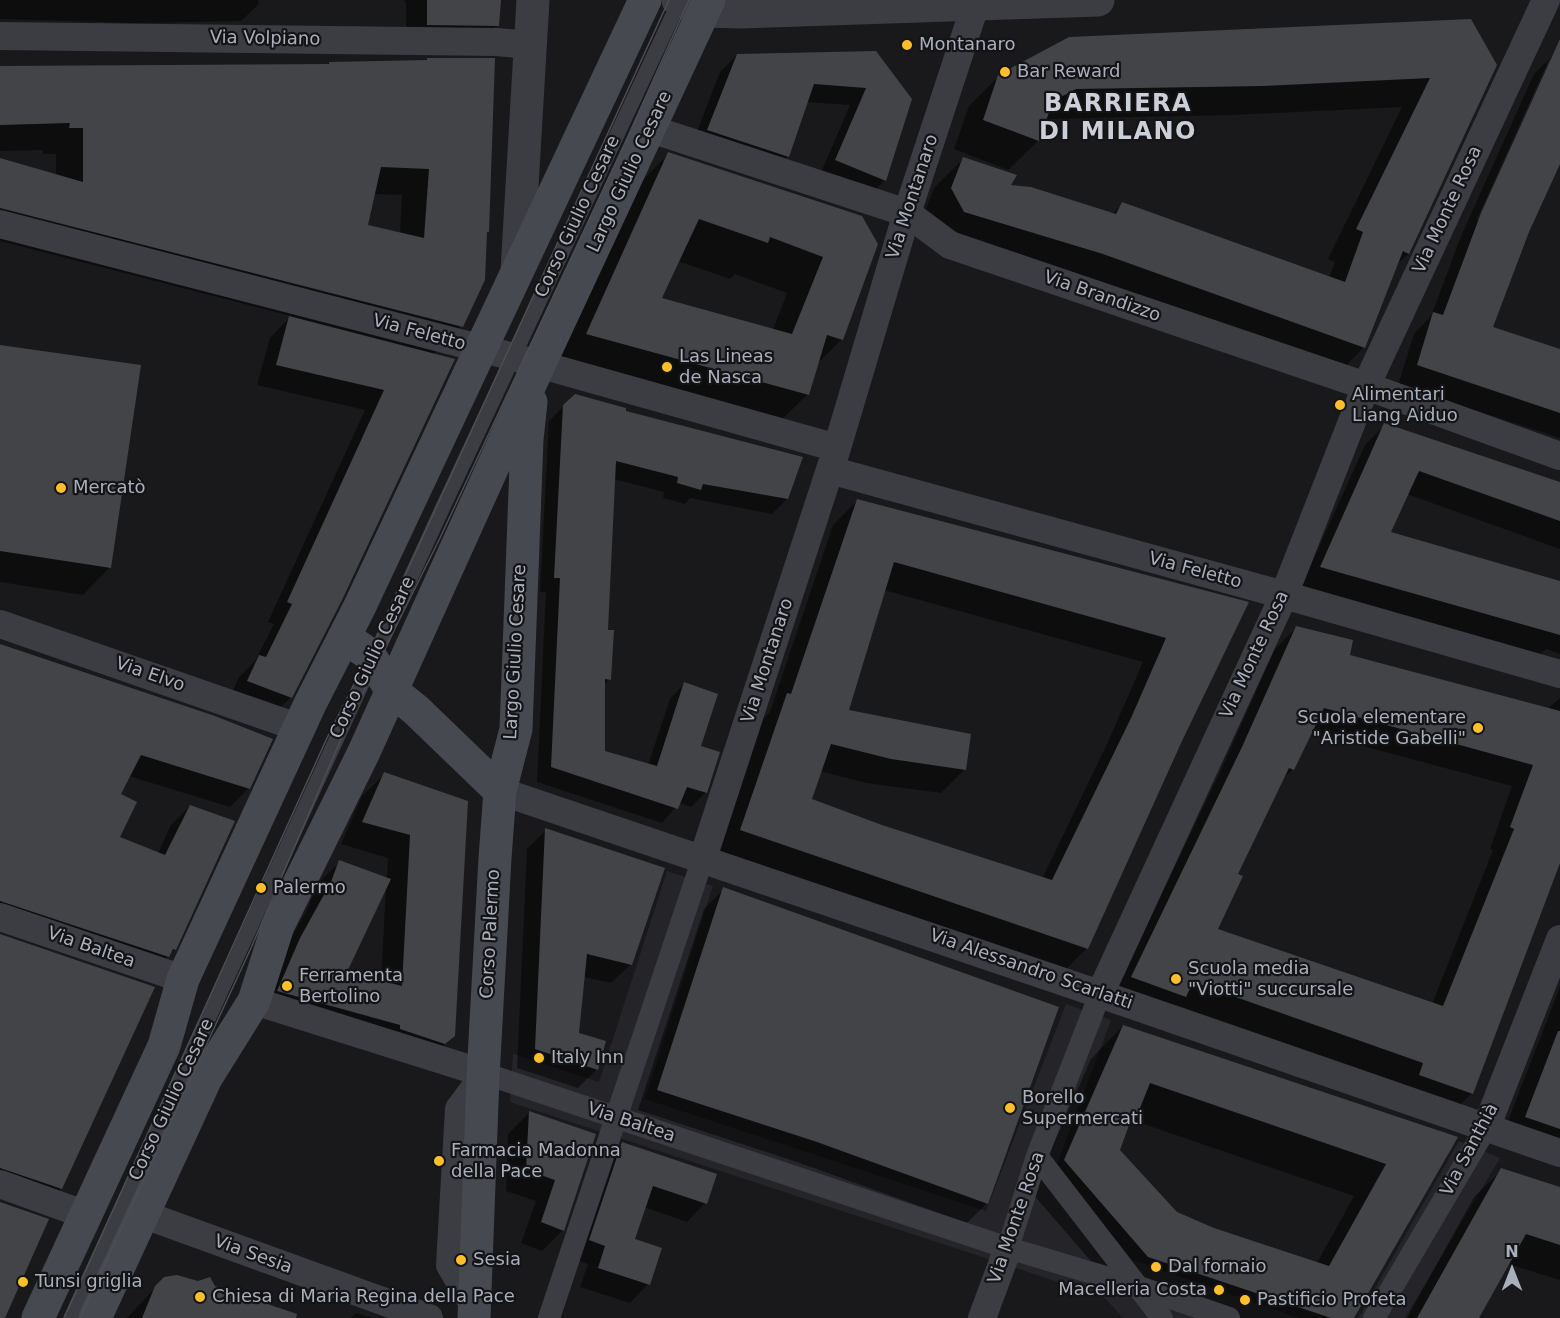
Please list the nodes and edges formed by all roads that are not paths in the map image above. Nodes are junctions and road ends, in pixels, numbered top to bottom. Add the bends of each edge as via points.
1 (533, 0) edge
2 (645, 0) edge
3 (1098, 0) edge
4 (1546, 0) edge
5 (690, 2) edge
6 (976, 2) edge
7 (0, 36) edge
8 (529, 45) junction
9 (651, 129) junction
10 (907, 213) junction
11 (0, 224) edge
12 (517, 271) junction
13 (481, 349) junction
14 (524, 371) junction
15 (1366, 386) junction
16 (1560, 456) edge
17 (833, 459) junction
18 (1284, 595) junction
19 (0, 624) edge
20 (344, 637) junction
21 (372, 660) junction
22 (1560, 674) edge
23 (390, 690) junction
24 (300, 728) junction
25 (500, 791) junction
26 (703, 858) junction
27 (0, 917) edge
28 (1560, 939) edge
29 (183, 979) junction
30 (1100, 994) junction
31 (254, 1001) junction
32 (483, 1075) junction
33 (614, 1118) junction
34 (1486, 1128) junction
35 (1560, 1153) edge
36 (1037, 1156) junction
37 (0, 1184) edge
38 (86, 1215) junction
39 (145, 1215) junction
40 (1008, 1248) junction
41 (1136, 1286) junction
42 (475, 1313) edge
43 (38, 1318) edge
44 (71, 1318) edge
45 (95, 1318) edge
46 (429, 1318) edge
47 (549, 1318) edge
48 (982, 1318) edge
49 (1162, 1318) edge
50 (1229, 1318) edge
51 (1374, 1318) edge

1 - 8 street
2 - 12 main road
3 - 6 street
4 - 15 street, Via Monte Rosa
5 - 6 street via 740,12
5 - 9 main road, Largo Giulio Cesare
5 - 14 lane, Corso Giulio Cesare
6 - 10 street, Via Montanaro
7 - 8 street, Via Volpiano
8 - 12 street
9 - 10 street, Via Brandizzo
9 - 14 main road, Largo Giulio Cesare
10 - 15 street, Via Brandizzo via 950,245
10 - 17 street, Via Montanaro
11 - 13 street, Via Feletto
12 - 13 main road
13 - 14 street, Via Feletto
13 - 20 main road
14 - 17 street, Via Feletto
14 - 21 lane, Corso Giulio Cesare
14 - 23 main road, Largo Giulio Cesare
14 - 25 main road, Largo Giulio Cesare via 516,729
15 - 16 street, Via Brandizzo
15 - 18 street, Via Monte Rosa
17 - 18 street, Via Feletto
17 - 26 street, Via Montanaro
18 - 22 street, Via Feletto
18 - 30 street, Via Monte Rosa
19 - 24 street, Via Elvo
20 - 21 main road
20 - 24 main road
21 - 23 main road
21 - 44 lane, Corso Giulio Cesare
23 - 25 main road
23 - 31 main road, Corso Giulio Cesare via 278,926
24 - 29 main road, Corso Giulio Cesare
25 - 26 street, Via Alessandro Scarlatti
25 - 32 main road, Corso Palermo
26 - 30 street, Via Alessandro Scarlatti
26 - 33 street, Via Montanaro
27 - 29 street, Via Baltea
28 - 34 street, Via Santhià
29 - 38 main road, Corso Giulio Cesare via 164,1046
30 - 34 street, Via Alessandro Scarlatti
30 - 36 street, Via Monte Rosa
31 - 32 street, Via Baltea
31 - 39 main road, Corso Giulio Cesare via 207,1078
32 - 33 street, Via Baltea
32 - 42 main road, Corso Palermo
33 - 40 street, Via Baltea
33 - 47 street, Via Montanaro
34 - 35 street, Via Alessandro Scarlatti
34 - 51 street, Via Santhià
36 - 40 street, Via Monte Rosa
36 - 41 street
37 - 38 street
38 - 43 main road, Corso Giulio Cesare
39 - 45 main road, Corso Giulio Cesare
39 - 46 street, Via Sesia
40 - 41 street, Via Baltea
40 - 48 street, Via Monte Rosa
41 - 49 street
41 - 50 street, Via Baltea

